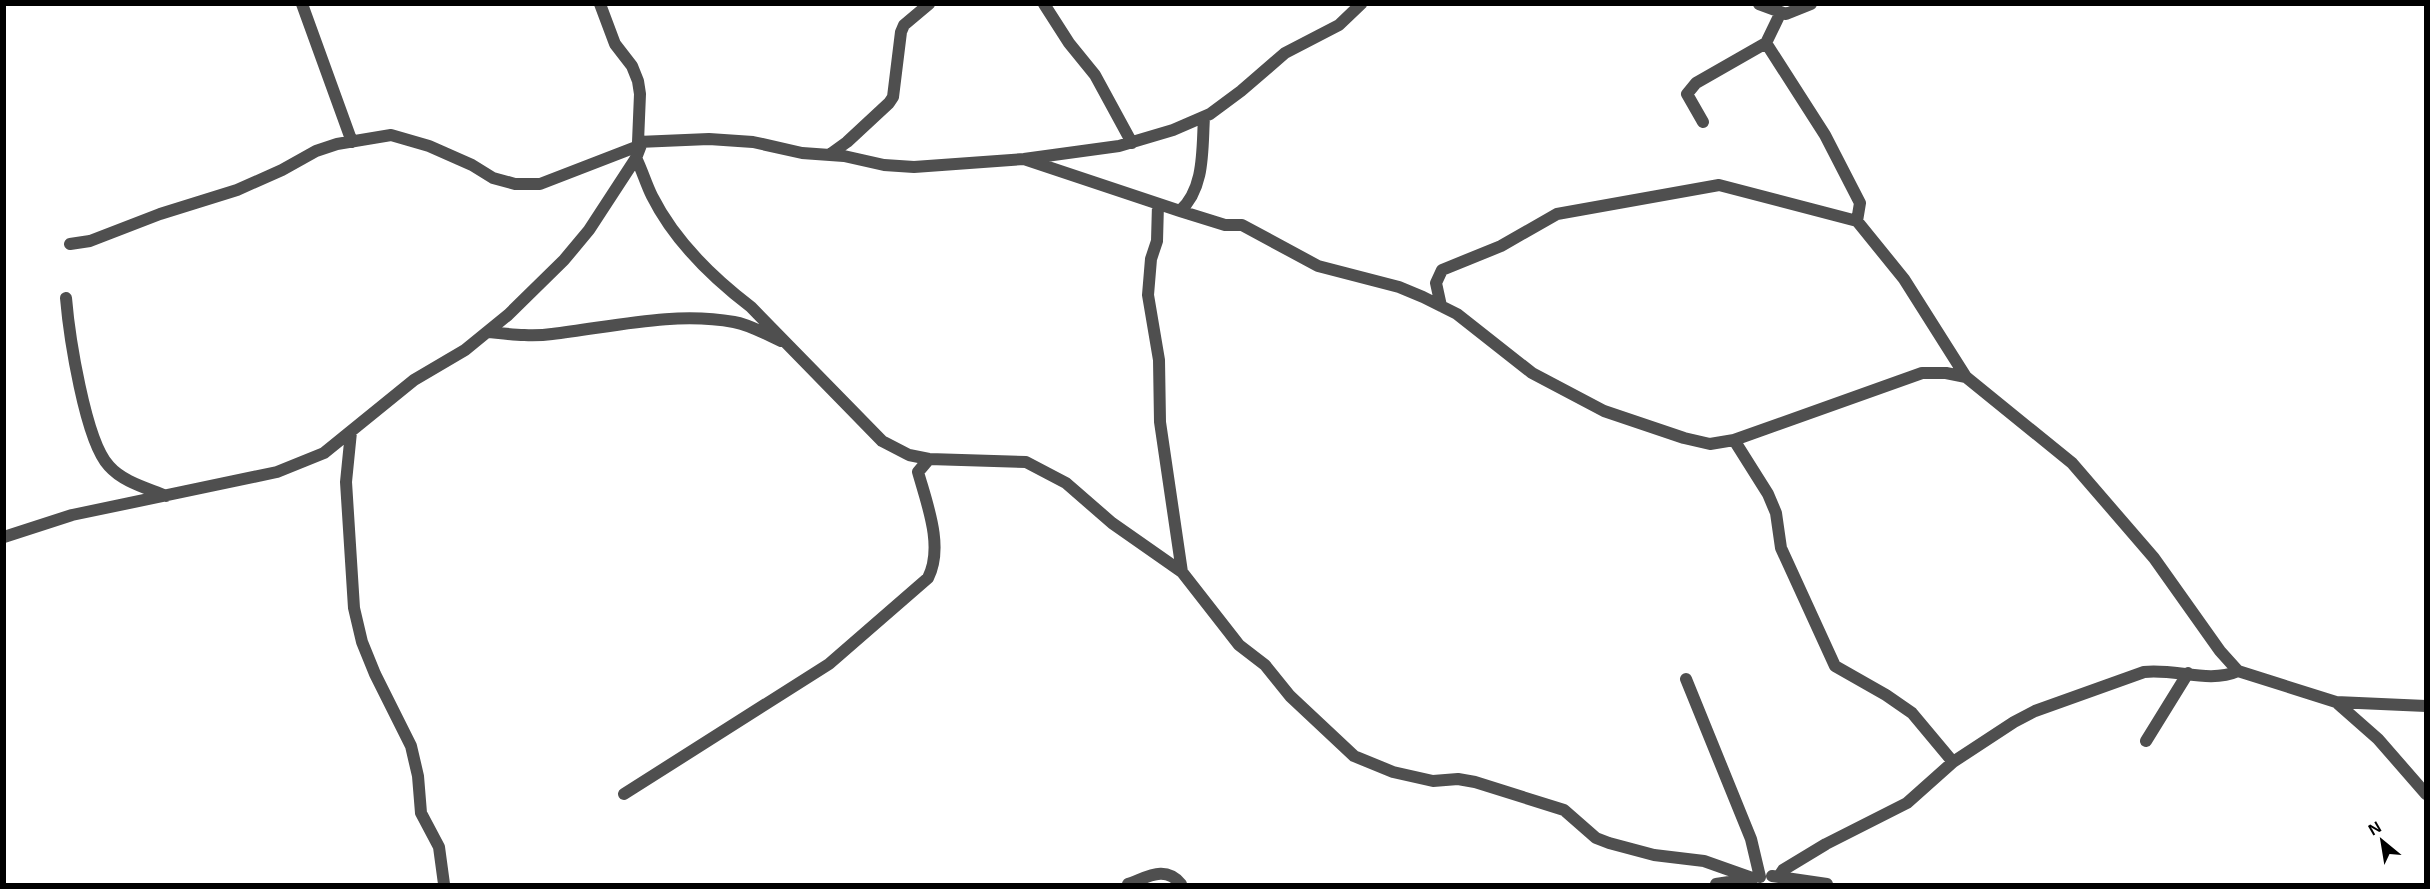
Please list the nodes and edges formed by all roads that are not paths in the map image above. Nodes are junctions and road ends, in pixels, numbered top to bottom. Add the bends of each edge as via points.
1 (302, 4) edge
2 (600, 4) edge
3 (929, 4) edge
4 (1044, 4) edge
5 (1361, 4) edge
6 (1759, 4) edge
7 (1811, 4) edge
8 (1780, 14) junction
9 (1766, 43) junction
10 (1204, 117) junction
11 (1703, 122) dead end
12 (352, 142) junction
13 (640, 143) junction
14 (1132, 143) junction
15 (829, 154) junction
16 (636, 158) junction
17 (1024, 159) junction
18 (1158, 204) junction
19 (1180, 211) junction
20 (1857, 221) junction
21 (70, 244) dead end
22 (66, 298) dead end
23 (1441, 306) junction
24 (488, 332) junction
25 (784, 342) junction
26 (1966, 377) junction
27 (351, 432) junction
28 (1734, 440) junction
29 (929, 459) junction
30 (166, 496) junction
31 (4, 537) edge
32 (1182, 573) junction
33 (2238, 671) junction
34 (2188, 673) junction
35 (1686, 679) dead end
36 (2336, 702) junction
37 (2426, 706) edge
38 (2146, 741) dead end
39 (1953, 762) junction
40 (624, 794) dead end
41 (2426, 794) edge
42 (1779, 876) junction
43 (1754, 880) edge
44 (444, 885) edge
45 (1128, 885) edge
46 (1181, 885) edge
47 (1716, 885) edge
48 (1827, 885) edge

1 - 12 street
2 - 13 street via 615,44 638,81
3 - 15 street via 900,32 895,88 889,103
4 - 14 street via 1095,75
5 - 10 street via 1339,25 1276,60 1241,92
6 - 8 street
7 - 8 street
8 - 9 street
9 - 11 street via 1696,83 1687,94
9 - 20 street via 1824,135 1860,203
10 - 14 street
10 - 19 street via 1201,170 1192,200
12 - 13 street via 391,135 454,156 493,178 515,184 540,184
12 - 21 street via 316,151 237,190 90,241
13 - 15 street via 709,139
13 - 16 street
14 - 17 street
15 - 17 street via 914,167
16 - 24 street via 589,230 564,260
16 - 25 street via 652,197 693,253
17 - 18 street
18 - 19 street
18 - 32 street via 1157,241 1148,295 1160,368 1160,422
19 - 23 street via 1225,225 1242,225 1318,266 1399,287
20 - 23 street via 1714,185 1557,214 1501,246 1442,270 1436,283
20 - 26 street via 1904,279
22 - 30 street via 94,444 115,473
23 - 28 street via 1457,314 1532,373 1604,411 1710,444
24 - 25 street via 551,335 628,322 704,319 747,325
24 - 27 street via 414,380
25 - 29 street via 871,432 909,455
26 - 28 street via 1933,372 1914,375
26 - 33 street via 2072,463 2154,558
27 - 30 street via 324,453 277,472
27 - 44 street via 346,482 354,608 375,674 411,746 422,813 439,848
28 - 39 street via 1768,494 1776,513 1781,548 1835,666 1912,713
29 - 32 street via 1015,460 1038,466 1066,483 1112,523
29 - 40 street via 918,472 934,538 928,578 829,664
30 - 31 street via 47,521
32 - 43 street via 1239,645 1265,665 1290,696 1354,756 1393,772 1433,781 1475,782 1564,810 1596,838 1609,843 1654,855 1704,861
33 - 34 street via 2219,677
33 - 36 street
34 - 38 street
34 - 39 street via 2144,672 2035,711
35 - 43 street via 1751,838
36 - 37 street
36 - 41 street via 2378,739
39 - 42 street via 1906,803 1826,844 1782,870
42 - 43 street
42 - 48 street
43 - 47 street
45 - 46 street via 1161,872

